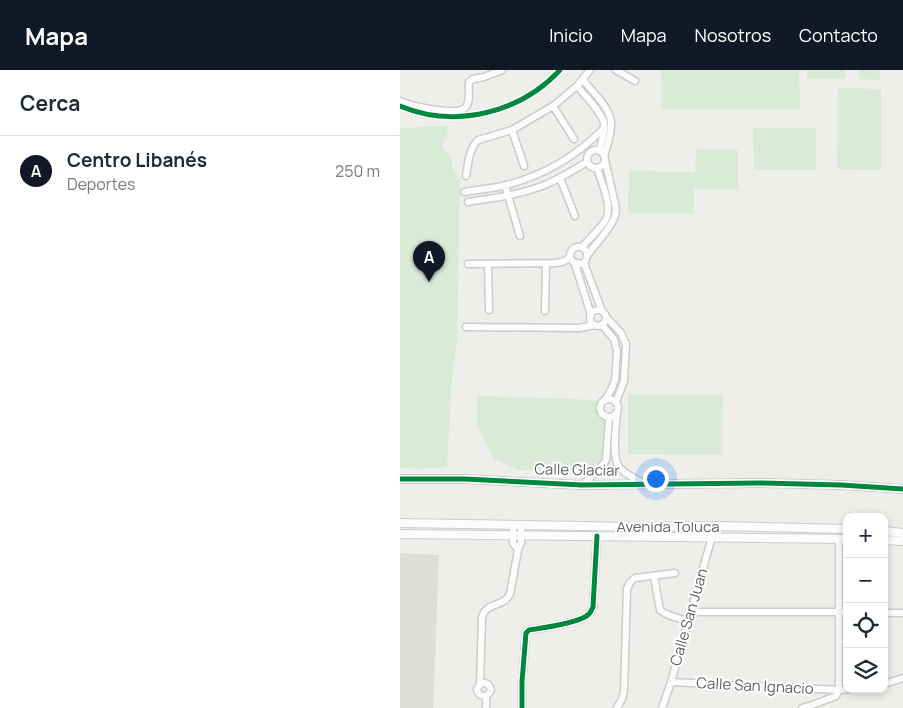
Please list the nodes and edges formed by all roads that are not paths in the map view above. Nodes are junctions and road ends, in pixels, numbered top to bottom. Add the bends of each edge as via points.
1 (502, 70) edge
2 (590, 70) edge
3 (616, 70) edge
4 (583, 80) junction
5 (635, 80) dead end
6 (577, 86) junction
7 (400, 101) edge
8 (553, 106) junction
9 (604, 128) junction
10 (512, 130) junction
11 (574, 139) dead end
12 (599, 151) junction
13 (604, 158) junction
14 (587, 162) junction
15 (524, 166) dead end
16 (597, 168) junction
17 (466, 176) dead end
18 (560, 178) junction
19 (505, 185) junction
20 (464, 192) dead end
21 (509, 196) junction
22 (468, 202) dead end
23 (575, 216) dead end
24 (520, 236) dead end
25 (582, 247) junction
26 (588, 254) junction
27 (570, 258) junction
28 (584, 263) junction
29 (468, 264) dead end
30 (488, 264) junction
31 (546, 264) junction
32 (575, 264) junction
33 (489, 310) dead end
34 (546, 311) dead end
35 (604, 314) junction
36 (591, 315) junction
37 (598, 325) junction
38 (466, 327) dead end
39 (605, 400) junction
40 (616, 402) junction
41 (617, 413) junction
42 (609, 417) junction
43 (400, 479) edge
44 (643, 484) junction
45 (582, 485) junction
46 (903, 489) edge
47 (400, 523) edge
48 (517, 526) junction
49 (715, 526) junction
50 (843, 529) edge
51 (888, 531) edge
52 (903, 533) edge
53 (400, 534) edge
54 (518, 535) junction
55 (597, 536) junction
56 (713, 537) junction
57 (843, 539) edge
58 (888, 540) edge
59 (903, 541) edge
60 (675, 573) dead end
61 (654, 576) junction
62 (691, 612) junction
63 (838, 612) junction
64 (843, 612) edge
65 (888, 613) edge
66 (903, 614) edge
67 (688, 621) junction
68 (903, 678) edge
69 (671, 682) junction
70 (888, 683) edge
71 (839, 690) junction
72 (843, 690) edge
73 (813, 707) edge
74 (486, 708) edge
75 (522, 708) edge
76 (616, 708) edge
77 (662, 708) edge
78 (802, 708) edge

1 - 7 street via 469,82 469,100 464,110 426,109
2 - 4 street
3 - 5 street
4 - 6 street
4 - 13 street via 608,110 611,120
6 - 8 street
6 - 9 street via 600,115
8 - 10 street
8 - 11 street
9 - 12 street
9 - 19 street via 586,145 554,166
10 - 15 street
10 - 17 street via 478,140 471,151
12 - 13 street
12 - 14 street via 591,152
13 - 16 street via 604,164
13 - 26 street via 615,216
14 - 16 street
14 - 18 street
16 - 25 street via 609,205 608,215
18 - 21 street
18 - 23 street
19 - 20 street
19 - 21 street
21 - 22 street
21 - 24 street
25 - 26 street
25 - 27 street via 573,249
26 - 28 street
27 - 31 street
27 - 32 street
28 - 32 street
28 - 35 street
29 - 30 street
30 - 31 street
30 - 33 street
31 - 34 street
32 - 36 street
35 - 36 street via 595,310
35 - 37 street via 604,323
35 - 40 street via 626,344 624,381
36 - 37 street via 590,319
37 - 38 street via 579,328
37 - 39 street via 614,339 617,351 615,380
39 - 40 street
39 - 42 street via 600,407
40 - 41 street
41 - 42 street
41 - 44 street via 617,465
42 - 45 street via 606,460
43 - 45 street, Calle Glaciar
44 - 45 street, Calle Glaciar
44 - 46 street, Calle Glaciar via 760,483
47 - 48 street, Avenida Toluca
48 - 49 street, Avenida Toluca
48 - 54 street
49 - 50 street, Avenida Toluca
49 - 56 street, Calle San Juan
51 - 52 street
53 - 54 street, Avenida Toluca
54 - 55 street, Avenida Toluca
54 - 74 street via 521,542 510,594 503,602 488,607 482,617 480,684 477,688 480,696 486,696
55 - 56 street, Avenida Toluca
55 - 75 street via 591,613 526,633
56 - 57 street, Avenida Toluca
56 - 62 street, Calle San Juan
57 - 63 street
58 - 59 street
60 - 61 street
61 - 67 street via 660,610
61 - 76 street via 635,578 627,589 624,691
62 - 63 street
62 - 67 street, Calle San Juan
63 - 64 street
63 - 71 street
65 - 66 street
67 - 69 street, Calle San Juan
68 - 70 street
69 - 71 street, Calle San Ignacio
69 - 77 street, Calle San Juan
71 - 72 street, Calle San Ignacio
71 - 73 street via 836,696
73 - 78 street

